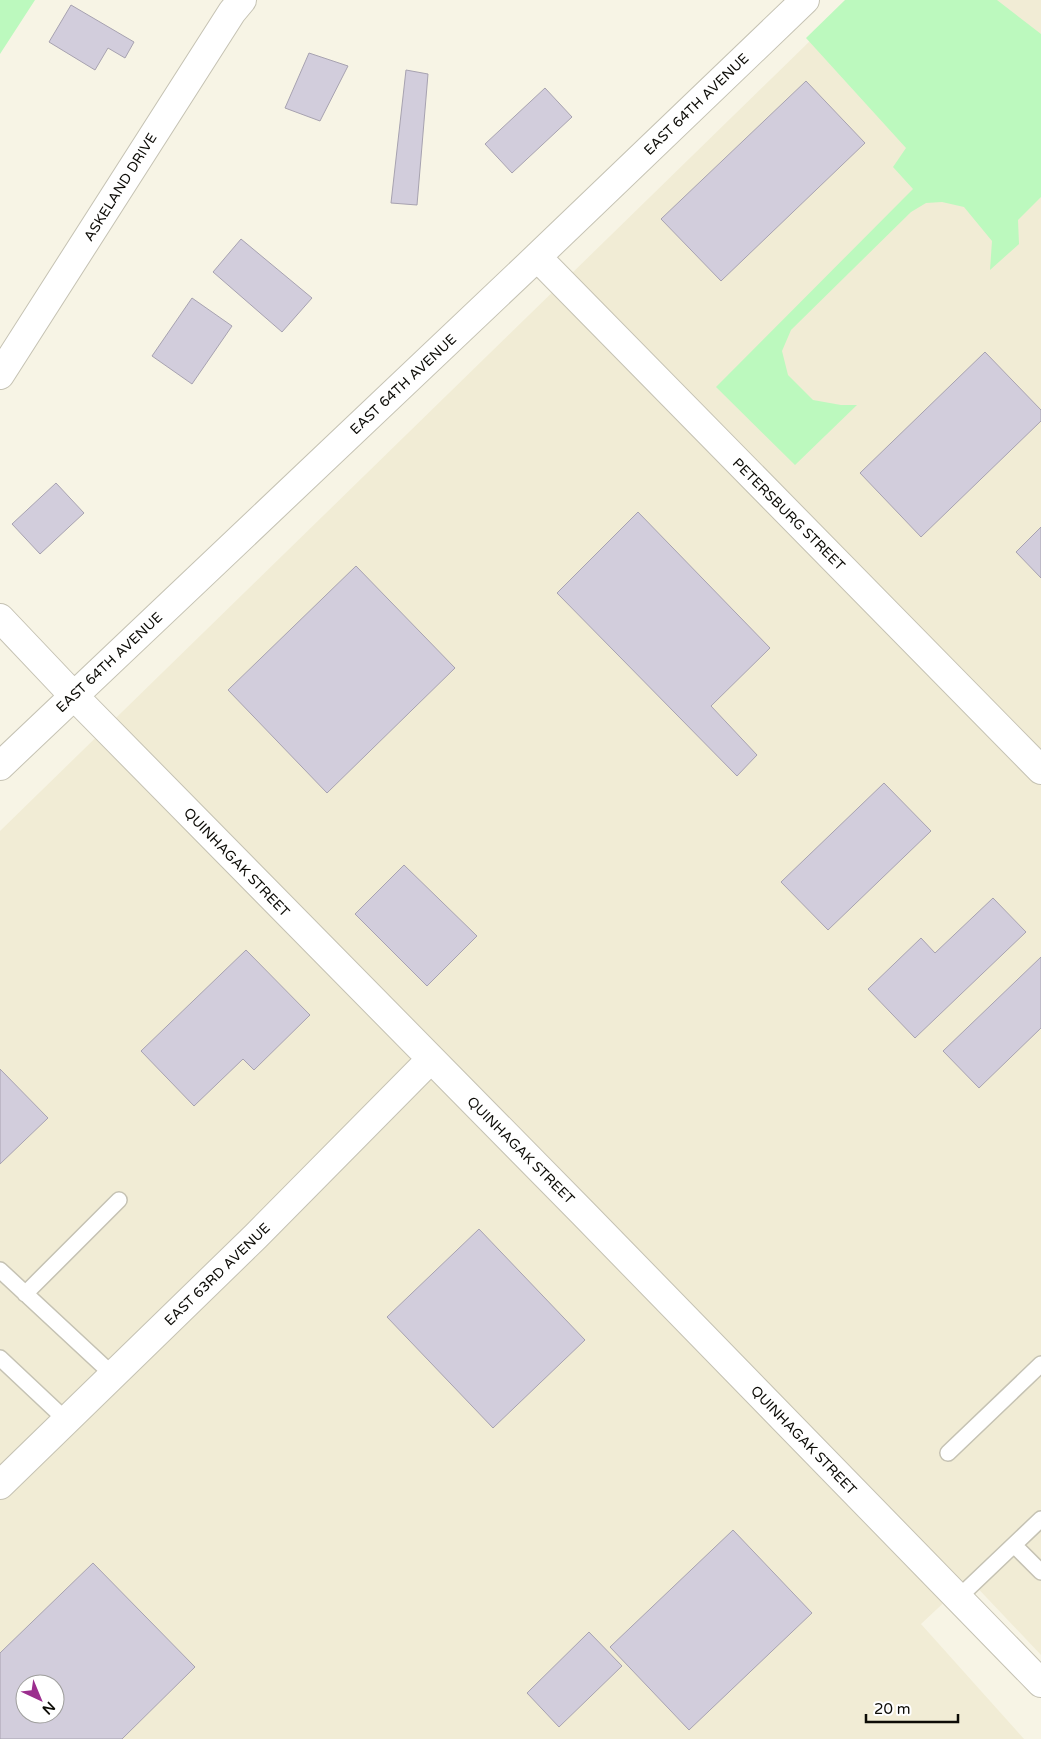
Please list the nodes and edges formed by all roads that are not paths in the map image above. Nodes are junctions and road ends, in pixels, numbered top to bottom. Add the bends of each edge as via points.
1 (242, 0) edge
2 (805, 0) edge
3 (537, 258) junction
4 (0, 375) edge
5 (0, 618) edge
6 (73, 695) junction
7 (0, 766) edge
8 (1041, 770) edge
9 (431, 1059) junction
10 (120, 1200) dead end
11 (0, 1270) edge
12 (25, 1294) junction
13 (0, 1358) edge
14 (1041, 1364) edge
15 (113, 1375) junction
16 (66, 1420) junction
17 (948, 1453) dead end
18 (0, 1485) edge
19 (1041, 1519) edge
20 (1014, 1544) junction
21 (1041, 1572) edge
22 (958, 1598) junction
23 (1041, 1683) edge

1 - 4 street, ASKELAND DRIVE
2 - 3 street, EAST 64TH AVENUE
3 - 6 street, EAST 64TH AVENUE
3 - 8 street, PETERSBURG STREET
5 - 6 street, QUINHAGAK STREET
6 - 7 street, EAST 64TH AVENUE
6 - 9 street, QUINHAGAK STREET
9 - 15 street, EAST 63RD AVENUE
9 - 22 street, QUINHAGAK STREET
10 - 12 lane
11 - 12 lane
12 - 15 lane
13 - 16 lane
14 - 17 lane
15 - 16 street, EAST 63RD AVENUE
16 - 18 street, EAST 63RD AVENUE
19 - 20 lane
20 - 21 lane
20 - 22 lane
22 - 23 street, QUINHAGAK STREET

